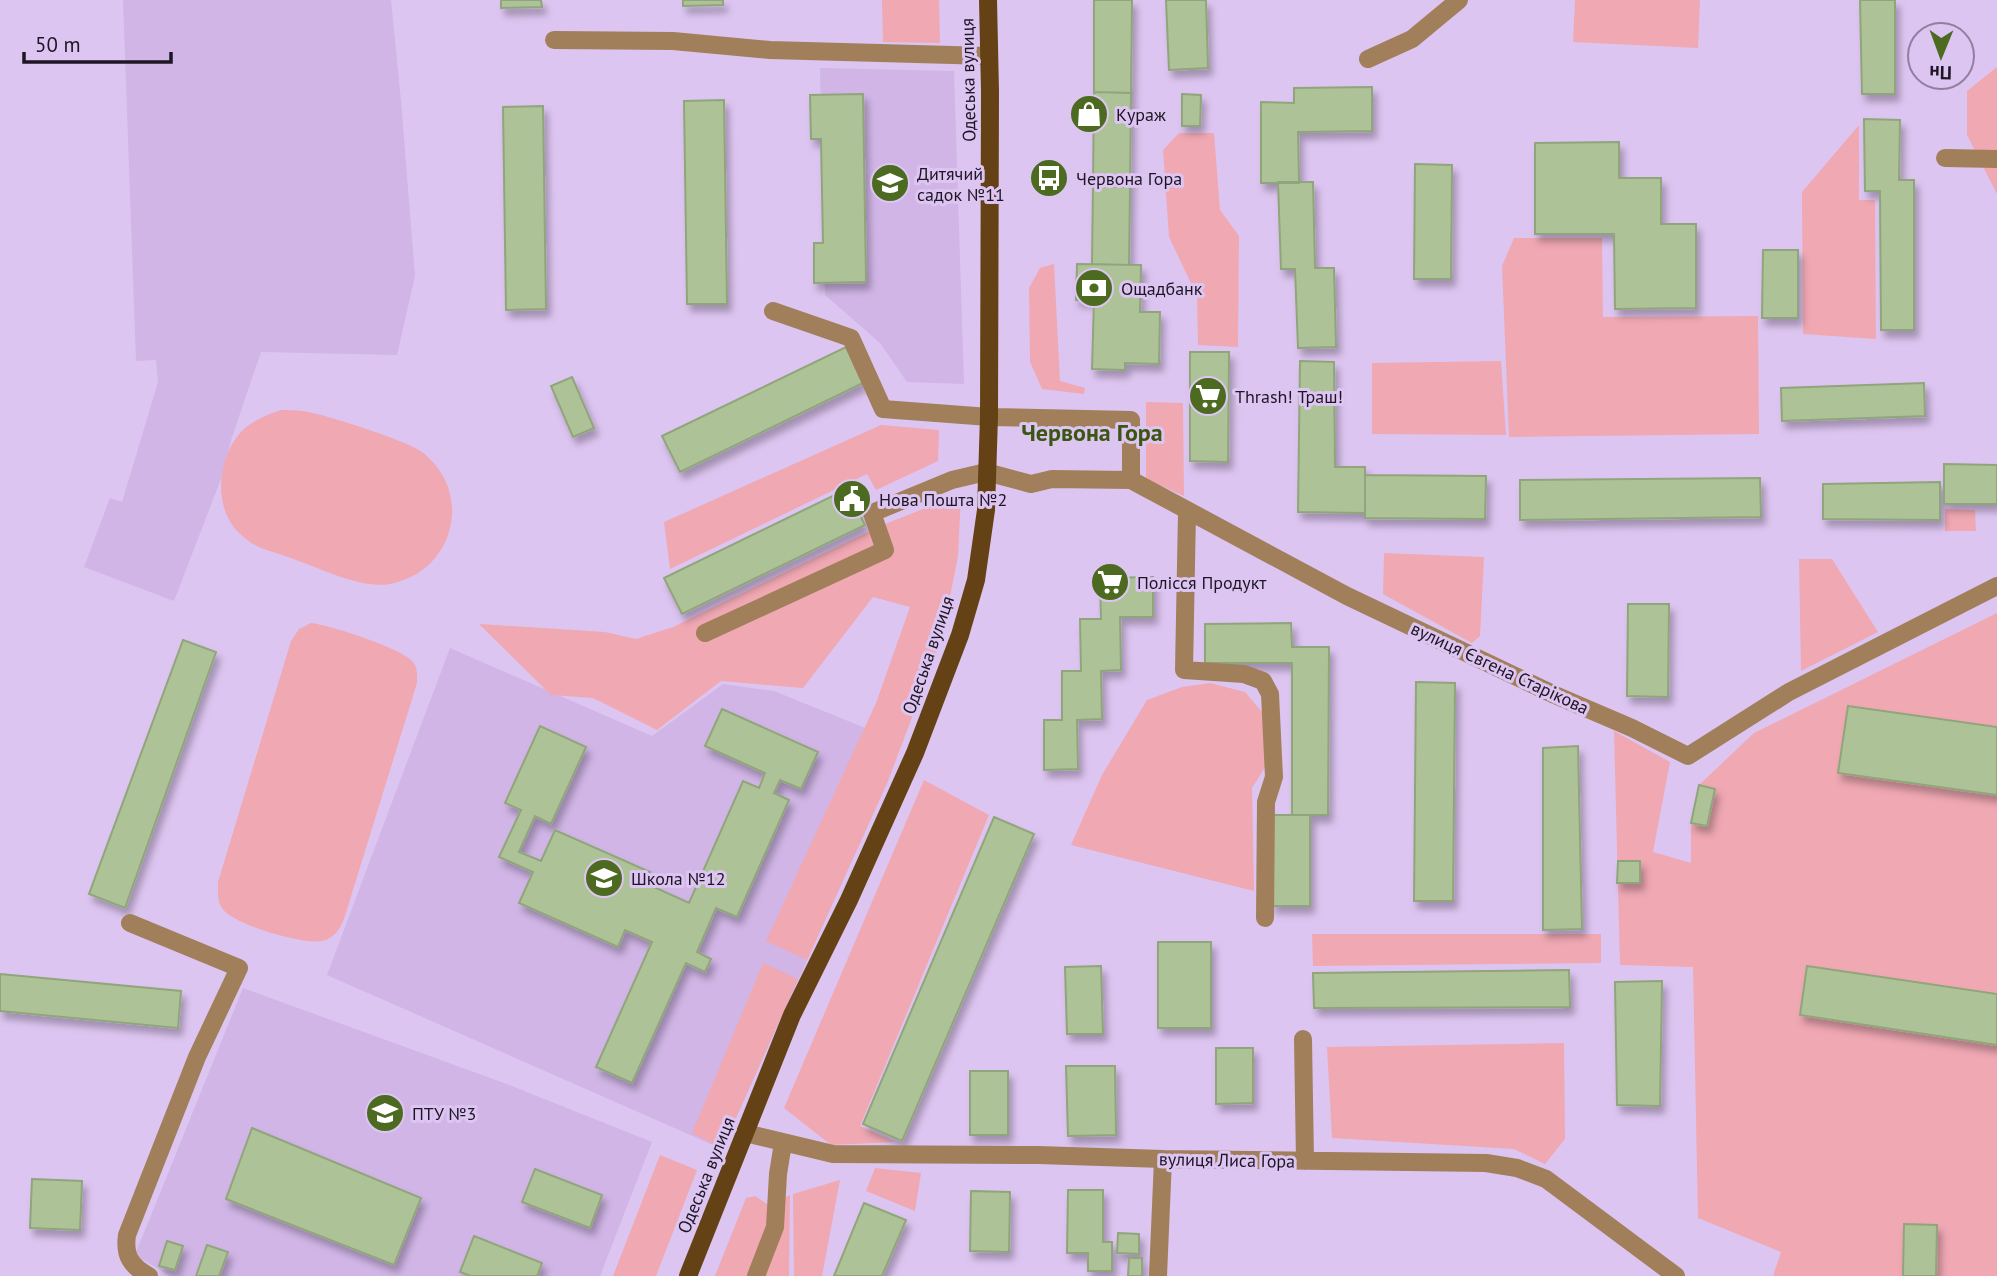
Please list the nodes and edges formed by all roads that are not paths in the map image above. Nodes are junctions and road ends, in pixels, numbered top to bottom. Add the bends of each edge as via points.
1 (988, 0) edge
2 (1459, 0) edge
3 (554, 40) dead end
4 (989, 56) junction
5 (1368, 59) dead end
6 (1945, 158) dead end
7 (1997, 159) edge
8 (773, 311) dead end
9 (989, 417) junction
10 (986, 472) junction
11 (1131, 480) junction
12 (1187, 512) junction
13 (1997, 586) edge
14 (705, 633) dead end
15 (1265, 918) dead end
16 (130, 923) dead end
17 (1303, 1039) dead end
18 (745, 1133) junction
19 (783, 1143) junction
20 (1163, 1159) junction
21 (1305, 1161) junction
22 (149, 1276) edge
23 (688, 1276) edge
24 (756, 1276) edge
25 (1158, 1276) edge
26 (1676, 1276) edge

1 - 4 main road, Одеська вулиця
2 - 5 street via 1412,38
3 - 4 street
4 - 9 main road, Одеська вулиця
6 - 7 street
8 - 9 street via 851,338 883,409
9 - 10 main road, Одеська вулиця
9 - 11 street via 1131,420
10 - 11 street, вулиця Євгена Старікова via 1031,484 1052,479
10 - 14 street via 952,480 872,513 885,550
10 - 18 main road, Одеська вулиця via 986,510 976,580 960,635 915,753 792,1015
11 - 12 street, вулиця Євгена Старікова
12 - 13 street, вулиця Євгена Старікова via 1359,602 1688,756 1789,692
12 - 15 street via 1184,670 1244,674 1263,681 1270,694 1274,777 1266,802
16 - 22 street via 239,968 197,1057 127,1235 129,1259
17 - 21 street
18 - 19 street, вулиця Лиса Гора
18 - 23 main road, Одеська вулиця
19 - 20 street, вулиця Лиса Гора via 833,1154
19 - 24 street via 775,1227
20 - 21 street, вулиця Лиса Гора
20 - 25 street
21 - 26 street, вулиця Лиса Гора via 1486,1163 1517,1168 1546,1178

